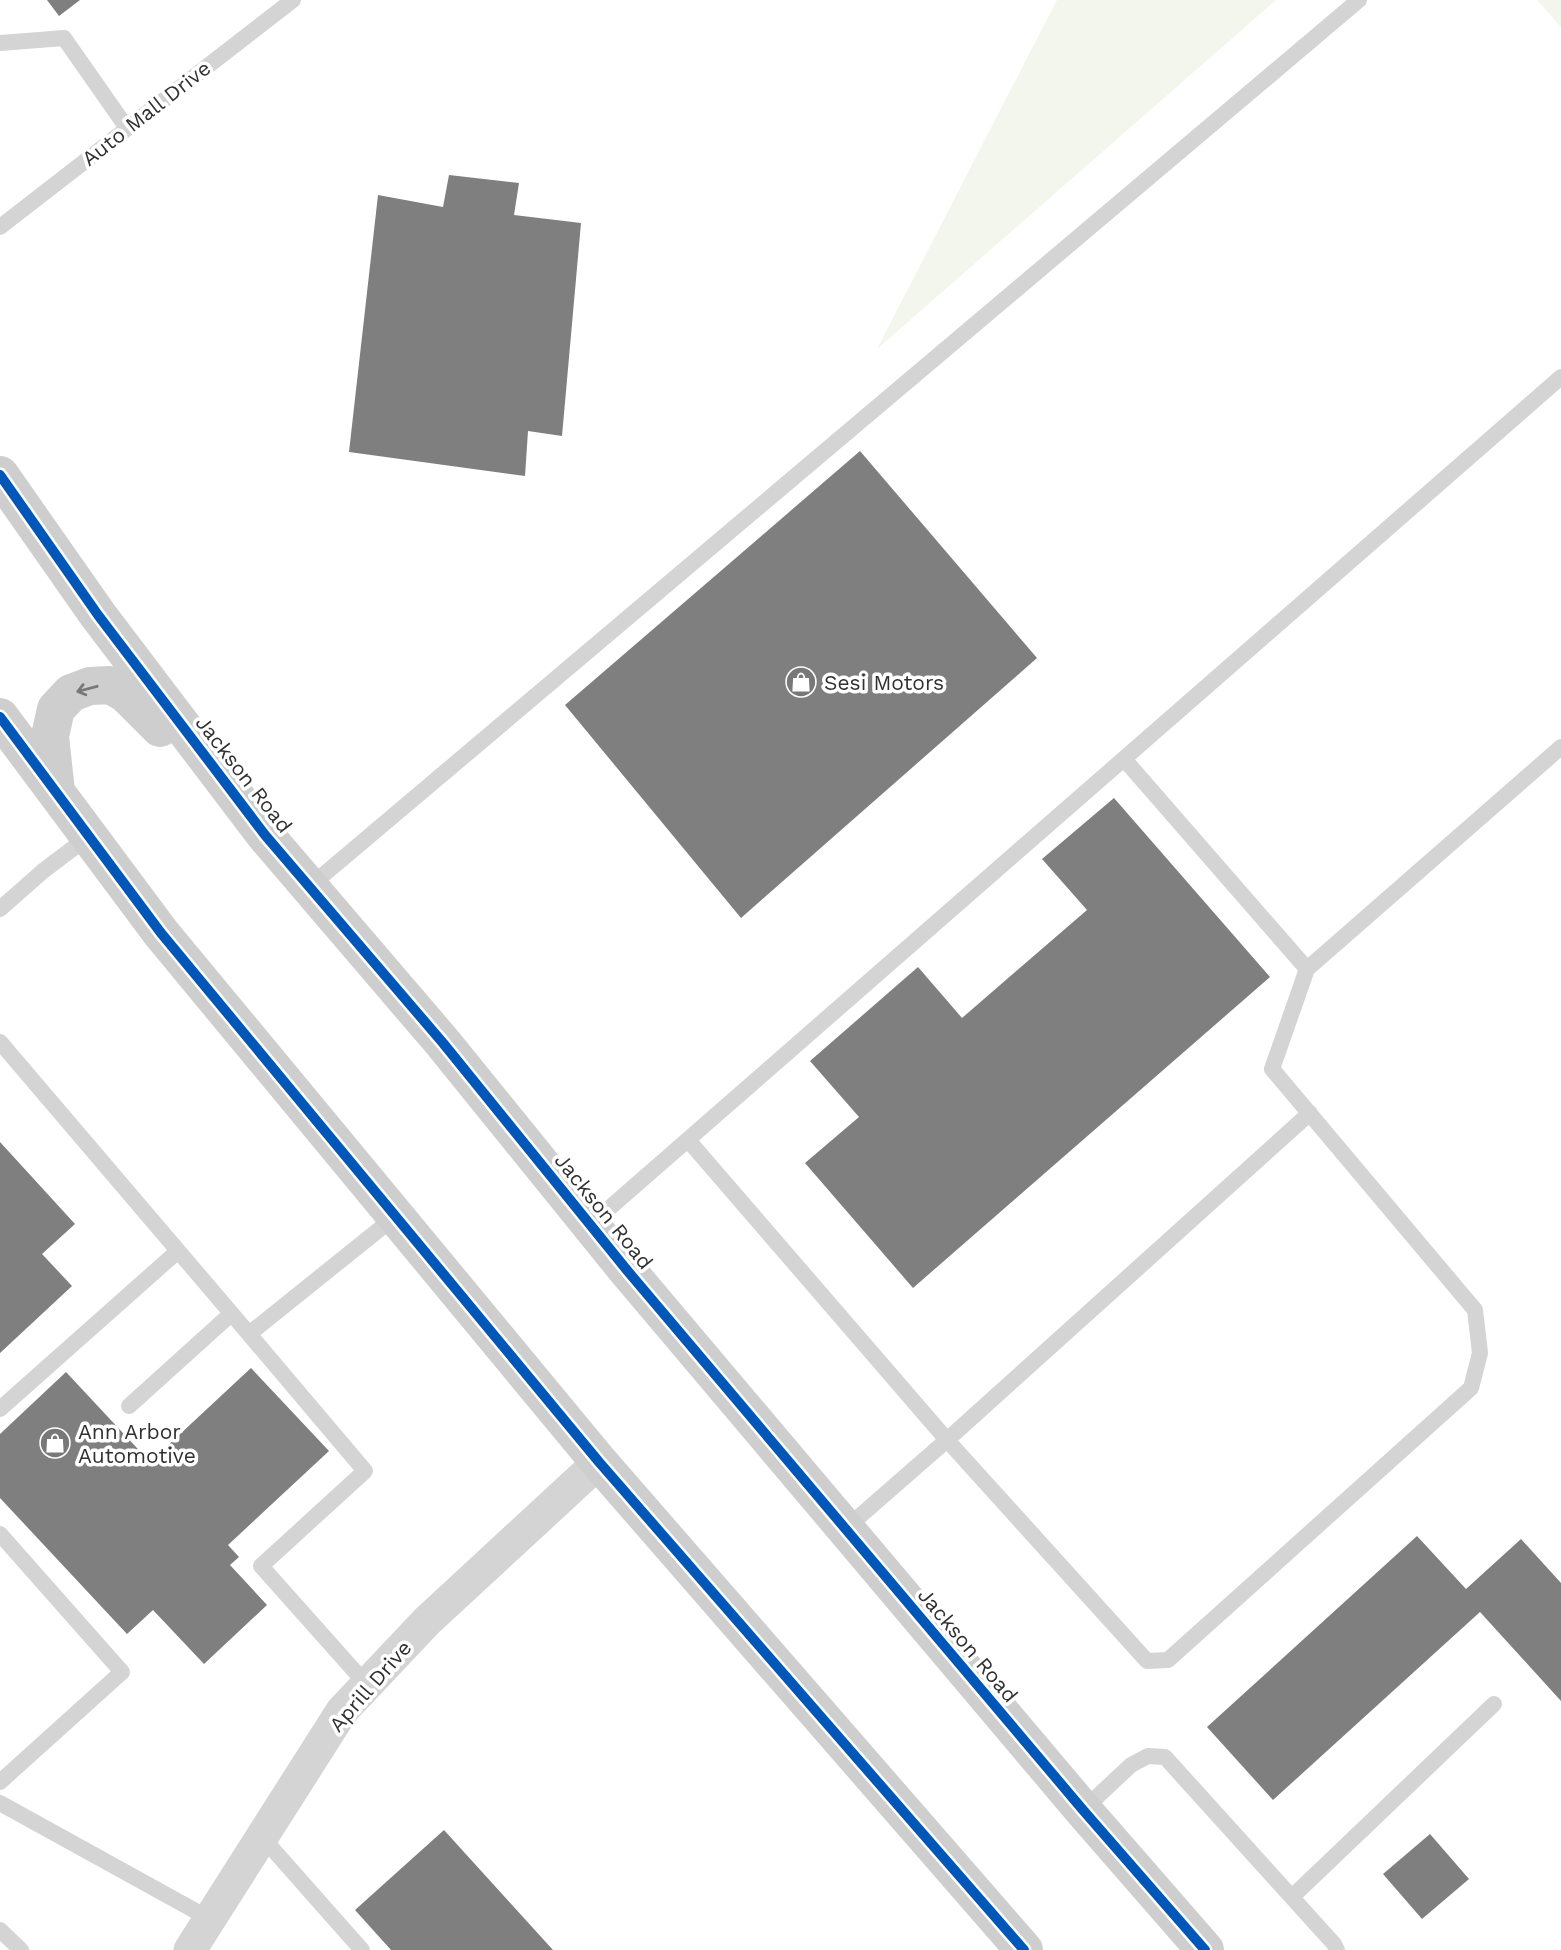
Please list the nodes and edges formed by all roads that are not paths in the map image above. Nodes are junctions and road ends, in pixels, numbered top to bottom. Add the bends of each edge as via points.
1 (293, 0) edge
2 (1359, 0) edge
3 (0, 43) edge
4 (127, 128) junction
5 (0, 227) edge
6 (1561, 377) edge
7 (0, 475) edge
8 (0, 717) edge
9 (1561, 747) edge
10 (1124, 759) junction
11 (56, 794) junction
12 (265, 835) junction
13 (88, 837) junction
14 (309, 887) junction
15 (0, 909) edge
16 (1307, 969) junction
17 (0, 1042) edge
18 (1310, 1113) junction
19 (688, 1140) junction
20 (396, 1216) junction
21 (590, 1225) junction
22 (178, 1251) junction
23 (232, 1314) junction
24 (249, 1334) junction
25 (129, 1406) dead end
26 (0, 1409) edge
27 (947, 1440) junction
28 (599, 1462) junction
29 (845, 1529) junction
30 (0, 1534) edge
31 (367, 1685) junction
32 (1494, 1704) dead end
33 (0, 1782) edge
34 (0, 1803) edge
35 (1083, 1810) junction
36 (262, 1837) junction
37 (1293, 1896) junction
38 (209, 1919) junction
39 (1, 1934) edge
40 (21, 1950) edge
41 (190, 1950) edge
42 (362, 1950) edge
43 (1024, 1950) edge
44 (1205, 1950) edge
45 (1337, 1950) edge

1 - 4 lane, Auto Mall Drive
2 - 14 lane
3 - 4 lane via 65,38
4 - 5 lane, Auto Mall Drive
6 - 10 lane
7 - 12 main road, Jackson Road via 98,615
8 - 11 main road
9 - 16 lane
10 - 16 lane
10 - 19 lane
12 -> 11 main road via 126,694 110,685 71,693 57,709 50,736
11 - 13 main road
12 - 14 main road, Jackson Road
13 - 15 lane
13 - 20 main road via 161,933
14 - 21 main road, Jackson Road
16 - 18 lane via 1272,1069
17 - 22 lane
18 - 27 lane
18 - 27 lane via 1475,1310 1480,1353 1471,1388 1168,1660 1147,1661
19 - 21 lane
19 - 27 lane
20 - 24 lane
20 - 28 main road
21 - 29 main road, Jackson Road
22 - 23 lane
22 - 26 lane
23 - 24 lane
23 - 25 lane
24 - 31 lane via 365,1471 261,1566
27 - 29 lane
28 - 31 street, Aprill Drive via 427,1621
28 - 43 main road
29 - 35 main road, Jackson Road
30 - 33 lane via 122,1672
31 - 36 street, Aprill Drive via 342,1712
32 - 37 lane
34 - 38 lane
35 - 37 lane via 1131,1765 1148,1756 1165,1757
35 - 44 main road, Jackson Road
36 - 38 street, Aprill Drive
36 - 42 lane
37 - 45 lane
38 - 41 street, Aprill Drive
39 - 40 lane

